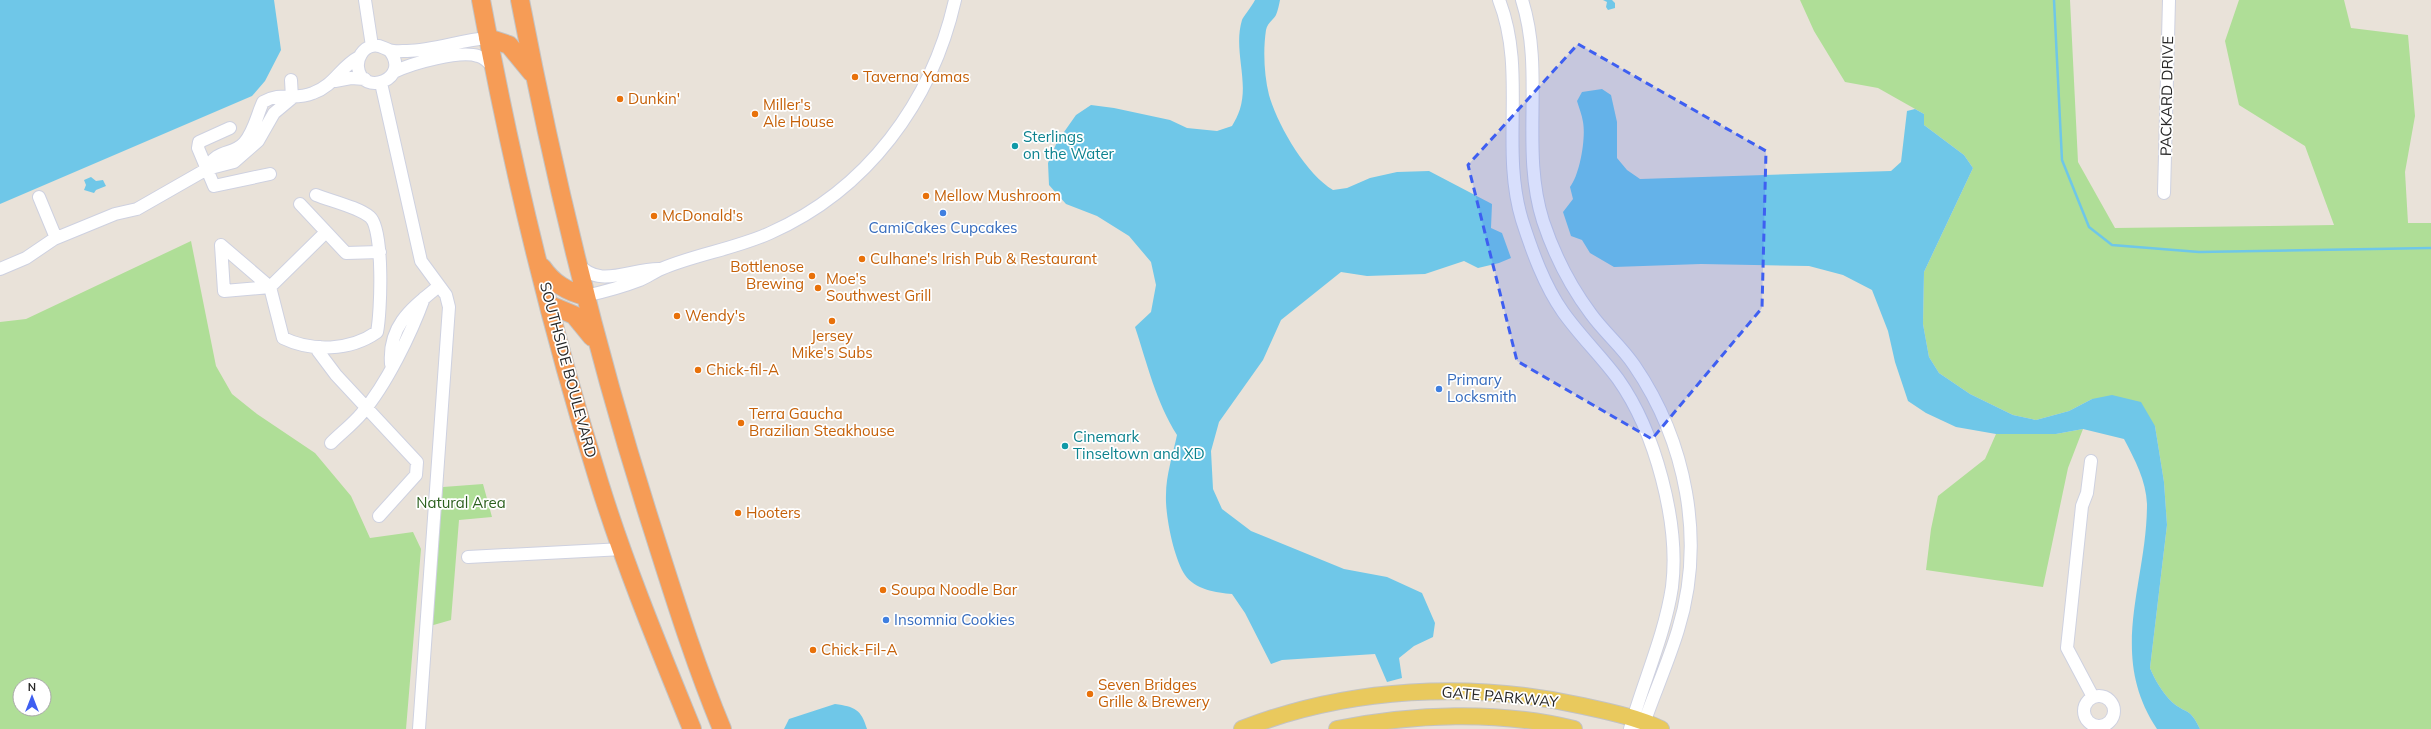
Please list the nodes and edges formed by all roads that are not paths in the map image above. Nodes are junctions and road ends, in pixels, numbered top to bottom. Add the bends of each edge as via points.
1 (365, 0) edge
2 (481, 0) edge
3 (520, 0) edge
4 (955, 0) edge
5 (1499, 0) edge
6 (1522, 0) edge
7 (2169, 0) edge
8 (488, 38) junction
9 (372, 46) junction
10 (389, 50) junction
11 (359, 57) junction
12 (1533, 64) junction
13 (1512, 65) junction
14 (495, 70) junction
15 (394, 72) junction
16 (534, 77) junction
17 (365, 79) junction
18 (291, 80) dead end
19 (335, 81) junction
20 (381, 83) junction
21 (292, 98) junction
22 (230, 128) dead end
23 (207, 169) junction
24 (270, 174) dead end
25 (2164, 193) dead end
26 (316, 195) dead end
27 (39, 197) dead end
28 (300, 204) dead end
29 (326, 232) junction
30 (56, 238) junction
31 (380, 252) junction
32 (575, 259) junction
33 (539, 263) junction
34 (0, 269) edge
35 (661, 269) junction
36 (439, 286) junction
37 (270, 288) junction
38 (585, 296) junction
39 (550, 305) junction
40 (1592, 315) junction
41 (1577, 330) junction
42 (320, 347) junction
43 (600, 354) junction
44 (366, 407) junction
45 (330, 443) dead end
46 (1678, 456) junction
47 (2091, 461) dead end
48 (1658, 464) junction
49 (1684, 477) junction
50 (1661, 478) junction
51 (379, 516) dead end
52 (623, 550) junction
53 (468, 556) dead end
54 (2093, 697) junction
55 (1638, 724) edge
56 (2086, 726) edge
57 (419, 729) edge
58 (692, 729) edge
59 (722, 729) edge
60 (1242, 729) edge
61 (1337, 729) edge
62 (1574, 729) edge
63 (1661, 729) edge

1 - 9 street
2 - 8 highway, SOUTHSIDE BOULEVARD
3 - 16 highway
4 - 35 street via 944,42 921,93 890,140 849,182 815,208 770,233 744,244
5 - 13 street via 1507,27
6 - 12 street
7 - 25 street, PACKARD DRIVE
8 - 10 street via 408,51
8 - 14 highway, SOUTHSIDE BOULEVARD
8 - 16 highway via 509,45
9 - 10 street
9 - 11 street
10 - 15 street via 395,60
11 - 17 street via 359,72
11 - 19 street via 348,63
12 - 13 street
12 - 40 street via 1531,151 1537,199 1564,273
13 - 41 street via 1512,162 1522,219 1541,270 1563,312
14 - 15 street via 484,59 468,54 412,64
14 - 33 highway, SOUTHSIDE BOULEVARD
15 - 20 street via 387,81
16 - 32 highway
17 - 19 street
17 - 20 street
18 - 21 street
19 - 21 street via 313,94
20 - 36 street via 421,261
21 - 23 street via 274,113 258,141 246,153 234,162
21 - 23 street via 278,95 263,102 250,114 244,129 244,143 212,159
22 - 23 street via 199,142 198,148
23 - 24 street via 214,186
23 - 30 street via 138,209 115,214
26 - 31 street via 371,218 376,227
27 - 30 street
28 - 29 street
29 - 31 street via 346,253
29 - 37 street
30 - 34 street via 26,258
31 - 42 street via 381,316 377,332 363,342
32 - 35 street via 588,273 599,277 640,269
32 - 38 highway
33 - 38 highway via 548,277 562,288
33 - 39 highway, SOUTHSIDE BOULEVARD
35 - 38 street via 640,280
36 - 44 street via 424,298 390,351 391,366
36 - 57 street via 446,295 450,307
37 - 37 street via 224,291 221,245 248,269
37 - 42 street via 283,338 296,344
38 - 43 highway
39 - 43 highway via 566,310 577,318 590,333
39 - 52 highway, SOUTHSIDE BOULEVARD via 599,483
40 - 41 street
40 - 46 street via 1617,343 1644,380 1663,417
41 - 48 street via 1618,379 1635,405
42 - 44 street via 318,351
43 - 59 highway via 676,602
44 - 45 street
44 - 51 street via 418,462 416,475
46 - 48 street
46 - 49 street
47 - 54 street via 2087,493 2082,506 2067,648
48 - 50 street
49 - 50 street
49 - 55 street via 1690,516 1688,589 1679,629
50 - 55 street via 1671,535 1672,586
52 - 53 street
52 - 58 highway, SOUTHSIDE BOULEVARD
54 - 56 street via 2088,700 2084,709
54 - 56 street via 2103,696 2111,702 2114,716 2103,726
55 - 60 main road, GATE PARKWAY via 1552,699 1432,691 1372,696 1324,705
55 - 63 main road, GATE PARKWAY
61 - 62 main road, GATE PARKWAY via 1417,718 1468,717 1514,719

